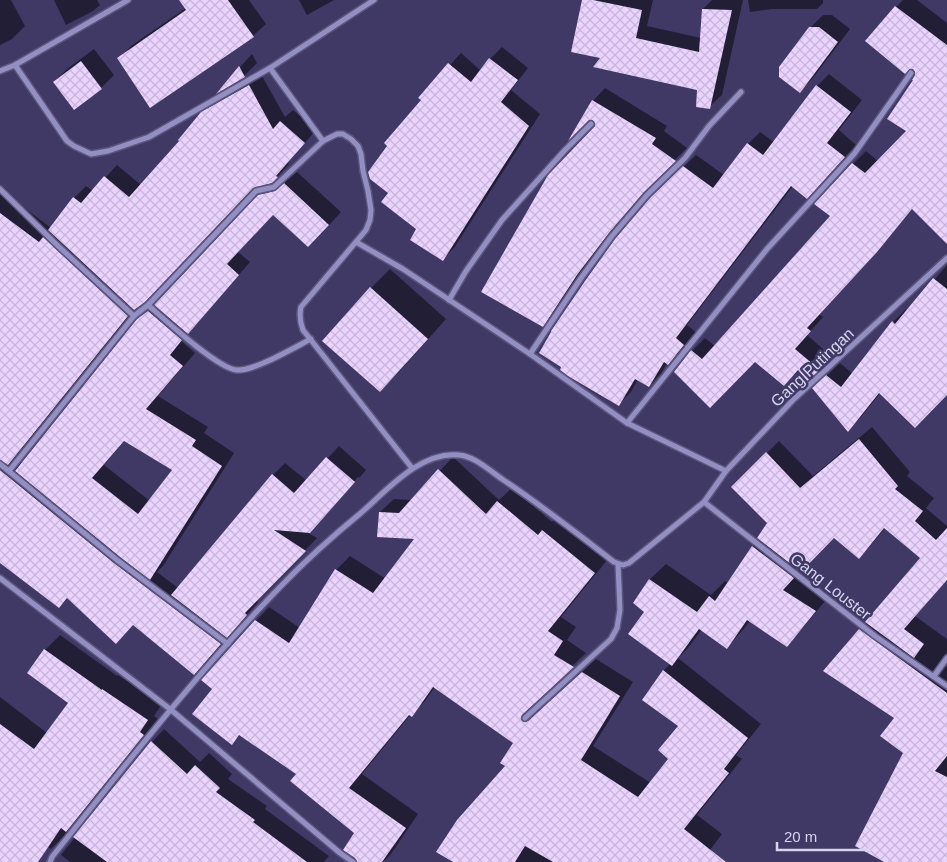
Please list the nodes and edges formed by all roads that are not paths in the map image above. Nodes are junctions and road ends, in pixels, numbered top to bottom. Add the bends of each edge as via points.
1 (128, 0) edge
2 (374, 0) edge
3 (15, 65) junction
4 (270, 68) junction
5 (0, 72) edge
6 (912, 73) dead end
7 (740, 92) dead end
8 (591, 124) dead end
9 (323, 141) junction
10 (0, 189) edge
11 (356, 242) junction
12 (947, 258) edge
13 (449, 300) junction
14 (148, 305) junction
15 (134, 316) junction
16 (310, 339) junction
17 (530, 354) junction
18 (627, 422) junction
19 (0, 464) edge
20 (412, 468) junction
21 (10, 471) junction
22 (726, 471) junction
23 (704, 502) junction
24 (618, 564) junction
25 (0, 578) edge
26 (228, 644) junction
27 (947, 658) edge
28 (934, 676) junction
29 (947, 686) edge
30 (170, 709) junction
31 (525, 718) dead end
32 (50, 862) edge
33 (353, 862) edge

1 - 3 street
2 - 4 street
3 - 4 street via 67,141 92,154 149,137
3 - 5 street
4 - 9 street
6 - 18 street via 854,154 767,250
7 - 17 street via 685,158 612,236
8 - 13 street via 502,220
9 - 11 street via 343,134 351,138 361,154 371,210 366,230
9 - 14 street via 274,187 256,191
10 - 15 street
11 - 13 street
11 - 16 street via 302,307 300,322
12 - 22 street, Gang Putingan via 793,400
13 - 17 street
14 - 15 street
14 - 16 street via 193,343 236,370 254,367
15 - 21 street
16 - 20 street
17 - 18 street
18 - 22 street
19 - 21 street
20 - 24 street via 442,455 460,455 476,461
20 - 26 street via 282,584
21 - 26 street via 117,560
22 - 23 street, Gang Putingan
23 - 24 street, Gang Putingan via 629,563
23 - 28 street, Gang Louster via 875,636
24 - 31 street via 620,610 617,628 611,638
25 - 30 street
26 - 30 street
27 - 28 street
28 - 29 street, Gang Louster
30 - 32 street
30 - 33 street

